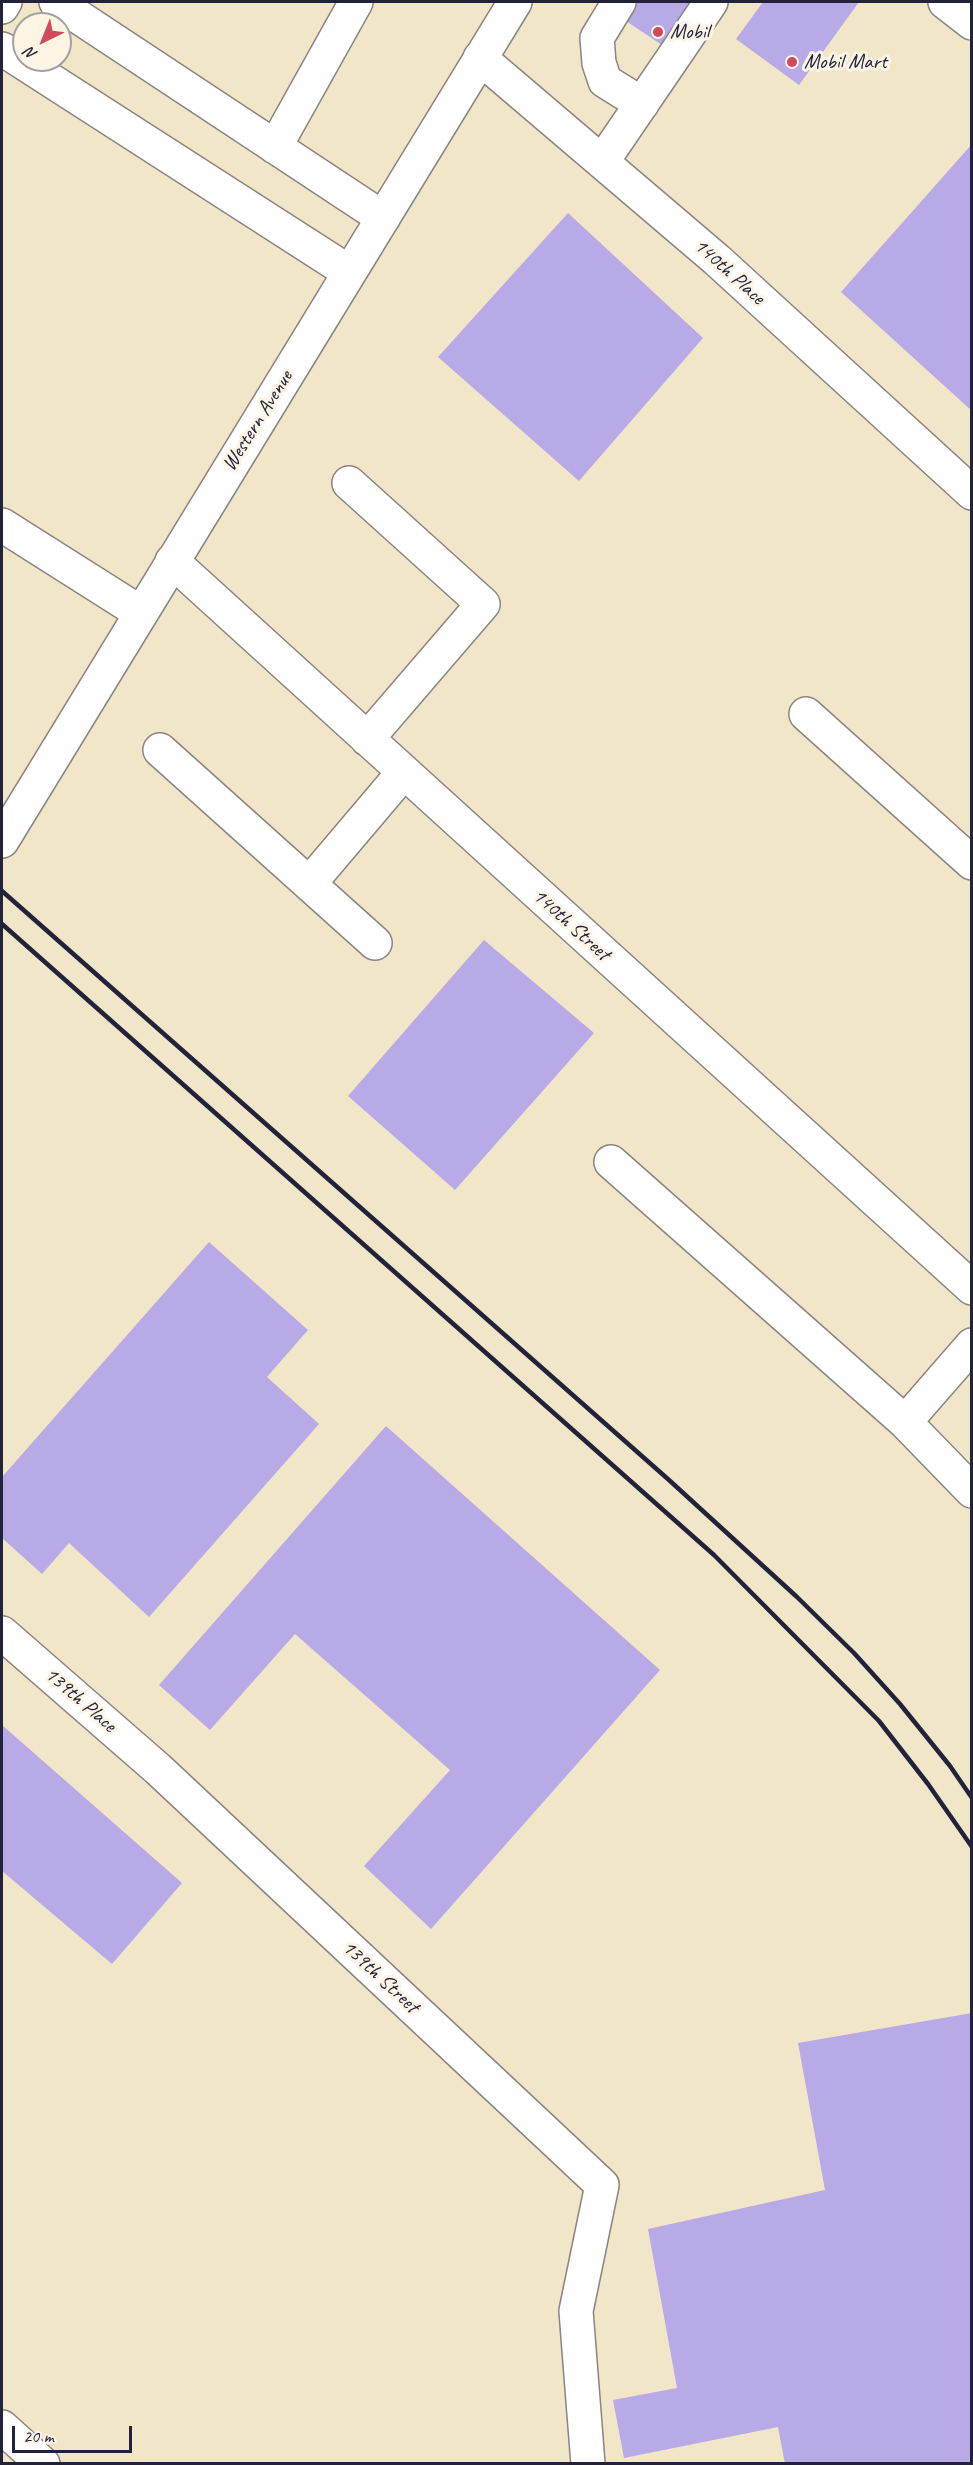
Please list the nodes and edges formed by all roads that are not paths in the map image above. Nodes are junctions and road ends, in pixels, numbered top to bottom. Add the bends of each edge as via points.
1 (5, 2) edge
2 (56, 2) edge
3 (357, 2) edge
4 (515, 2) edge
5 (619, 2) edge
6 (711, 2) edge
7 (945, 2) edge
8 (2, 7) edge
9 (971, 22) edge
10 (2, 49) edge
11 (480, 58) junction
12 (642, 104) junction
13 (275, 147) junction
14 (602, 162) junction
15 (383, 218) junction
16 (350, 272) junction
17 (349, 483) dead end
18 (972, 493) edge
19 (2, 525) edge
20 (172, 561) junction
21 (141, 613) junction
22 (806, 714) dead end
23 (367, 739) junction
24 (159, 750) dead end
25 (403, 773) junction
26 (2, 841) edge
27 (972, 863) edge
28 (309, 884) junction
29 (375, 943) dead end
30 (611, 1162) dead end
31 (972, 1288) edge
32 (972, 1344) edge
33 (904, 1422) junction
34 (972, 1491) edge
35 (2, 1633) edge
36 (158, 1769) joint
37 (2, 2427) edge
38 (43, 2463) edge
39 (588, 2463) edge

1 - 8 street
2 - 13 street
3 - 13 street
4 - 11 street, Western Avenue
5 - 12 street via 597,38 599,63 605,81
6 - 12 street
7 - 9 street
10 - 16 street
11 - 14 street, 140th Place
11 - 15 street, Western Avenue
12 - 14 street
13 - 15 street
14 - 18 street, 140th Place via 717,260
15 - 16 street, Western Avenue
16 - 20 street, Western Avenue
17 - 23 street via 483,604
19 - 21 street
20 - 21 street, Western Avenue
20 - 23 street, 140th Street
21 - 26 street, Western Avenue
22 - 27 street
23 - 25 street, 140th Street
24 - 28 street
25 - 28 street
25 - 31 street, 140th Street
28 - 29 street
30 - 33 street
32 - 33 street
33 - 34 street
35 - 36 street, 139th Place
36 - 39 street, 139th Street via 602,2185 576,2310
37 - 38 street

